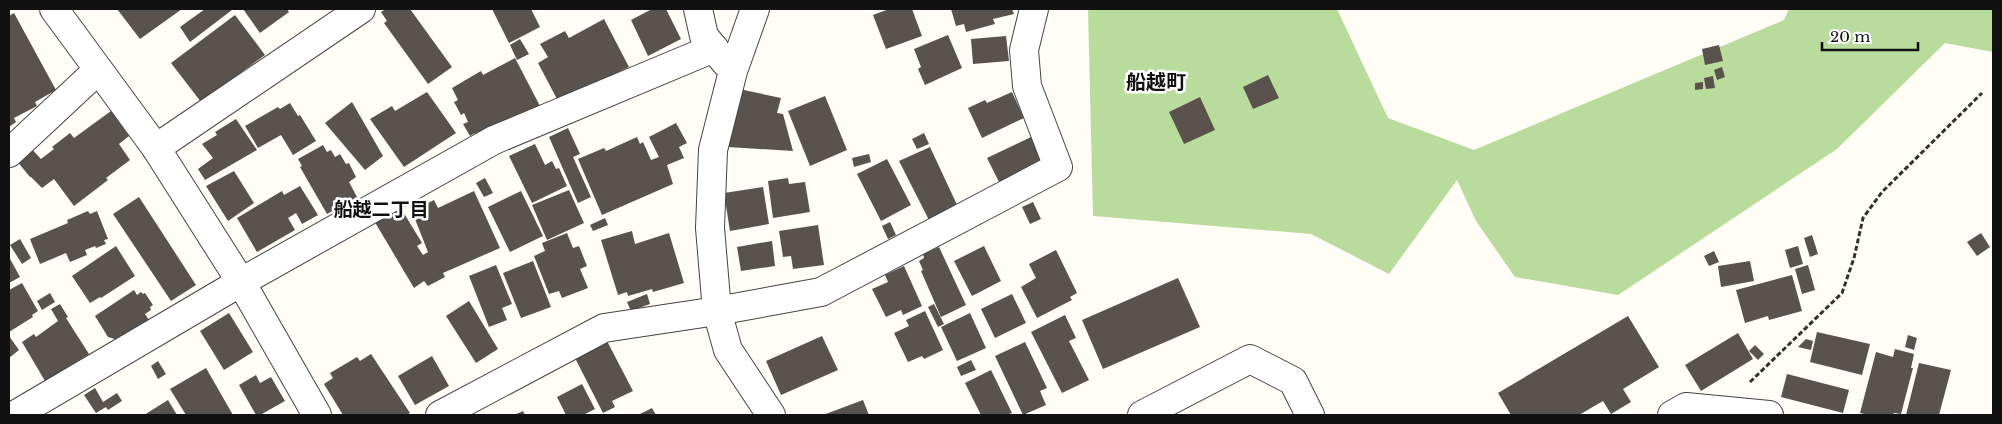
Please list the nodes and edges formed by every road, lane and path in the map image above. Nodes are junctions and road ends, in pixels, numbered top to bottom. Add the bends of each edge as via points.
1 (54, 9) edge
2 (361, 9) edge
3 (698, 9) edge
4 (755, 9) edge
5 (1034, 9) edge
6 (714, 48) junction
7 (98, 70) junction
8 (732, 71) junction
9 (1982, 93) dead end
10 (156, 148) junction
11 (9, 153) edge
12 (241, 282) junction
13 (717, 312) junction
14 (1696, 412) edge
15 (15, 415) edge
16 (317, 415) edge
17 (440, 415) edge
18 (770, 415) edge
19 (1142, 415) edge
20 (1310, 415) edge
21 (1769, 415) edge

1 - 7 street
2 - 10 street
3 - 6 street via 704,36
4 - 8 street
5 - 13 street via 1024,50 1027,86 1058,167 821,292
6 - 8 street
6 - 12 street via 494,140
7 - 10 street
7 - 11 street
8 - 13 street via 713,150 710,228
9 - 14 path via 1882,192 1863,218 1842,293
10 - 12 street
12 - 15 street
12 - 16 street
13 - 17 street via 604,328
13 - 18 street via 728,350
14 - 21 street
19 - 20 street via 1250,359 1293,381

